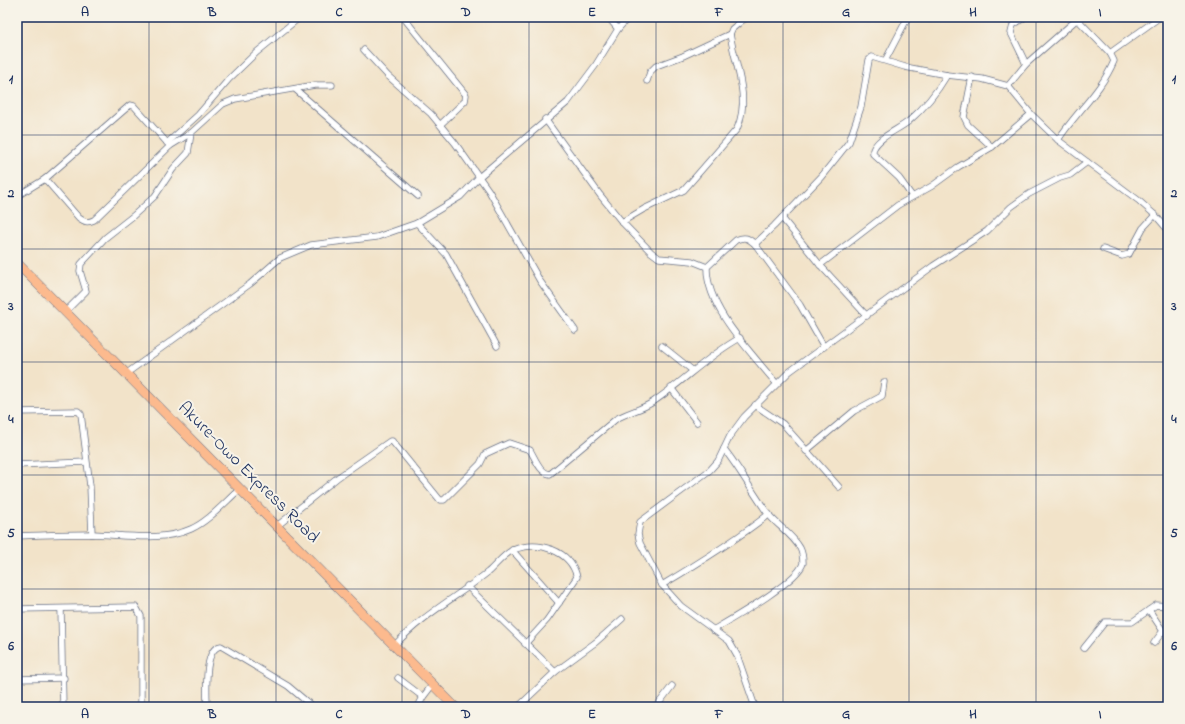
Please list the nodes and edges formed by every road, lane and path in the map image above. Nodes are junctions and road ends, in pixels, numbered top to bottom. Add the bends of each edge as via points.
1 (300, 17) edge
2 (402, 17) edge
3 (608, 17) edge
4 (629, 17) edge
5 (735, 17) edge
6 (747, 17) edge
7 (908, 17) edge
8 (1025, 17) edge
9 (1160, 17) edge
10 (739, 22) junction
11 (618, 29) junction
12 (730, 34) junction
13 (364, 50) dead end
14 (1110, 53) junction
15 (886, 59) junction
16 (1026, 64) junction
17 (947, 75) junction
18 (972, 78) junction
19 (647, 81) dead end
20 (332, 85) dead end
21 (1008, 86) junction
22 (294, 89) junction
23 (1031, 114) junction
24 (545, 119) junction
25 (441, 124) junction
26 (191, 133) junction
27 (1058, 140) junction
28 (168, 145) junction
29 (992, 147) junction
30 (1087, 162) junction
31 (478, 177) junction
32 (45, 179) junction
33 (17, 196) edge
34 (418, 196) dead end
35 (912, 196) junction
36 (1155, 215) junction
37 (782, 218) junction
38 (622, 222) junction
39 (417, 223) junction
40 (1168, 230) edge
41 (755, 244) junction
42 (1103, 249) dead end
43 (17, 263) edge
44 (820, 265) junction
45 (707, 267) junction
46 (66, 312) junction
47 (867, 316) junction
48 (575, 330) dead end
49 (740, 338) junction
50 (497, 346) dead end
51 (662, 346) dead end
52 (824, 347) junction
53 (692, 370) junction
54 (127, 373) junction
55 (884, 382) dead end
56 (776, 383) junction
57 (671, 388) junction
58 (755, 405) junction
59 (17, 412) edge
60 (697, 422) dead end
61 (724, 449) junction
62 (806, 451) junction
63 (86, 462) junction
64 (17, 465) edge
65 (839, 487) dead end
66 (240, 488) junction
67 (769, 514) junction
68 (277, 526) junction
69 (92, 534) junction
70 (17, 536) edge
71 (512, 550) junction
72 (662, 585) junction
73 (467, 586) junction
74 (559, 603) junction
75 (1168, 606) edge
76 (61, 609) junction
77 (17, 610) edge
78 (1149, 610) junction
79 (622, 619) dead end
80 (713, 630) junction
81 (1154, 643) dead end
82 (526, 644) junction
83 (395, 645) junction
84 (1084, 648) dead end
85 (555, 672) junction
86 (64, 678) junction
87 (398, 678) dead end
88 (17, 679) edge
89 (433, 684) junction
90 (672, 686) dead end
91 (423, 697) junction
92 (64, 707) edge
93 (140, 707) edge
94 (207, 707) edge
95 (313, 707) edge
96 (418, 707) edge
97 (455, 707) edge
98 (518, 707) edge
99 (656, 707) edge
100 (754, 707) edge

1 - 28 street via 240,69
2 - 25 street via 466,95 465,101
3 - 11 street
4 - 11 street
5 - 10 street
6 - 10 street
7 - 15 street
8 - 16 street via 1013,25 1011,33
9 - 14 street
10 - 12 street
11 - 24 street via 568,102
12 - 19 street via 656,66 650,72
12 - 38 street via 742,84 741,119 737,129 684,190
13 - 25 street via 388,76
14 - 16 street via 1079,21 1075,21
14 - 27 street via 1114,61 1098,91 1070,120
15 - 17 street via 905,67
15 - 37 street via 870,58 861,107 849,142 821,177
16 - 21 street
17 - 18 street
17 - 35 street via 939,89 921,109 909,121 879,142 873,150 873,154 899,178
18 - 21 street
18 - 29 street via 964,117 968,125
20 - 22 street
21 - 23 street
22 - 26 street via 229,101
22 - 34 street
23 - 27 street
23 - 29 street
24 - 31 street
24 - 38 street
25 - 31 street
26 - 28 street
26 - 46 street via 188,153 173,169 155,196 105,238 81,264 80,271 86,291
27 - 30 street
28 - 32 street via 130,104
28 - 32 street via 94,220 88,222 79,218
29 - 35 street
30 - 36 street
30 - 47 street via 1070,175 1029,194 1011,207 987,231 933,266
31 - 39 street via 460,197
31 - 48 street via 537,276
32 - 33 street
35 - 44 street
36 - 40 street
36 - 42 street via 1143,228 1129,254 1122,256
37 - 41 street
37 - 44 street
38 - 45 street via 643,245 660,258 692,261
39 - 50 street via 446,254
39 - 54 street via 377,237 311,246 280,258 250,284
41 - 45 street via 748,238 742,238 730,245
41 - 52 street via 800,305
43 - 46 highway, Akure-Owo Express Road
44 - 47 street
45 - 49 street via 706,277 710,292
46 - 54 highway, Akure-Owo Express Road
47 - 52 street
49 - 53 street via 719,349
49 - 56 street
51 - 53 street
52 - 56 street
53 - 57 street
54 - 66 highway, Akure-Owo Express Road
55 - 62 street via 882,396 854,411
56 - 58 street
57 - 60 street
57 - 68 street via 650,404 616,419 550,474 545,473 527,449 509,443 498,447 485,454 480,464 444,500 437,498 392,441 387,441
58 - 61 street via 737,425
58 - 62 street via 783,424
59 - 63 street via 79,412
61 - 67 street
61 - 72 street via 710,470 640,522 640,543
62 - 65 street
63 - 64 street
63 - 69 street
66 - 68 highway, Akure-Owo Express Road
66 - 69 street via 204,520 179,534
67 - 72 street via 708,558
67 - 80 street via 797,544 803,563 796,573 767,597
68 - 83 highway, Akure-Owo Express Road
69 - 70 street
71 - 73 street via 488,572
71 - 74 street
71 - 74 street via 530,546 550,547 566,557 577,577
72 - 80 street via 681,606
73 - 82 street
73 - 83 street via 410,629
74 - 82 street
75 - 78 street via 1156,605
76 - 77 street
76 - 86 street
76 - 93 street via 136,607 141,616
78 - 81 street via 1163,631
78 - 84 street via 1132,622 1105,622
79 - 85 street
80 - 100 street via 722,634 734,648
82 - 85 street
83 - 89 highway, Akure-Owo Express Road
85 - 98 street
86 - 88 street
86 - 92 street
87 - 91 street
89 - 91 street
89 - 97 highway, Akure-Owo Express Road
90 - 99 street
91 - 96 street
94 - 95 street via 208,665 217,646 288,686

